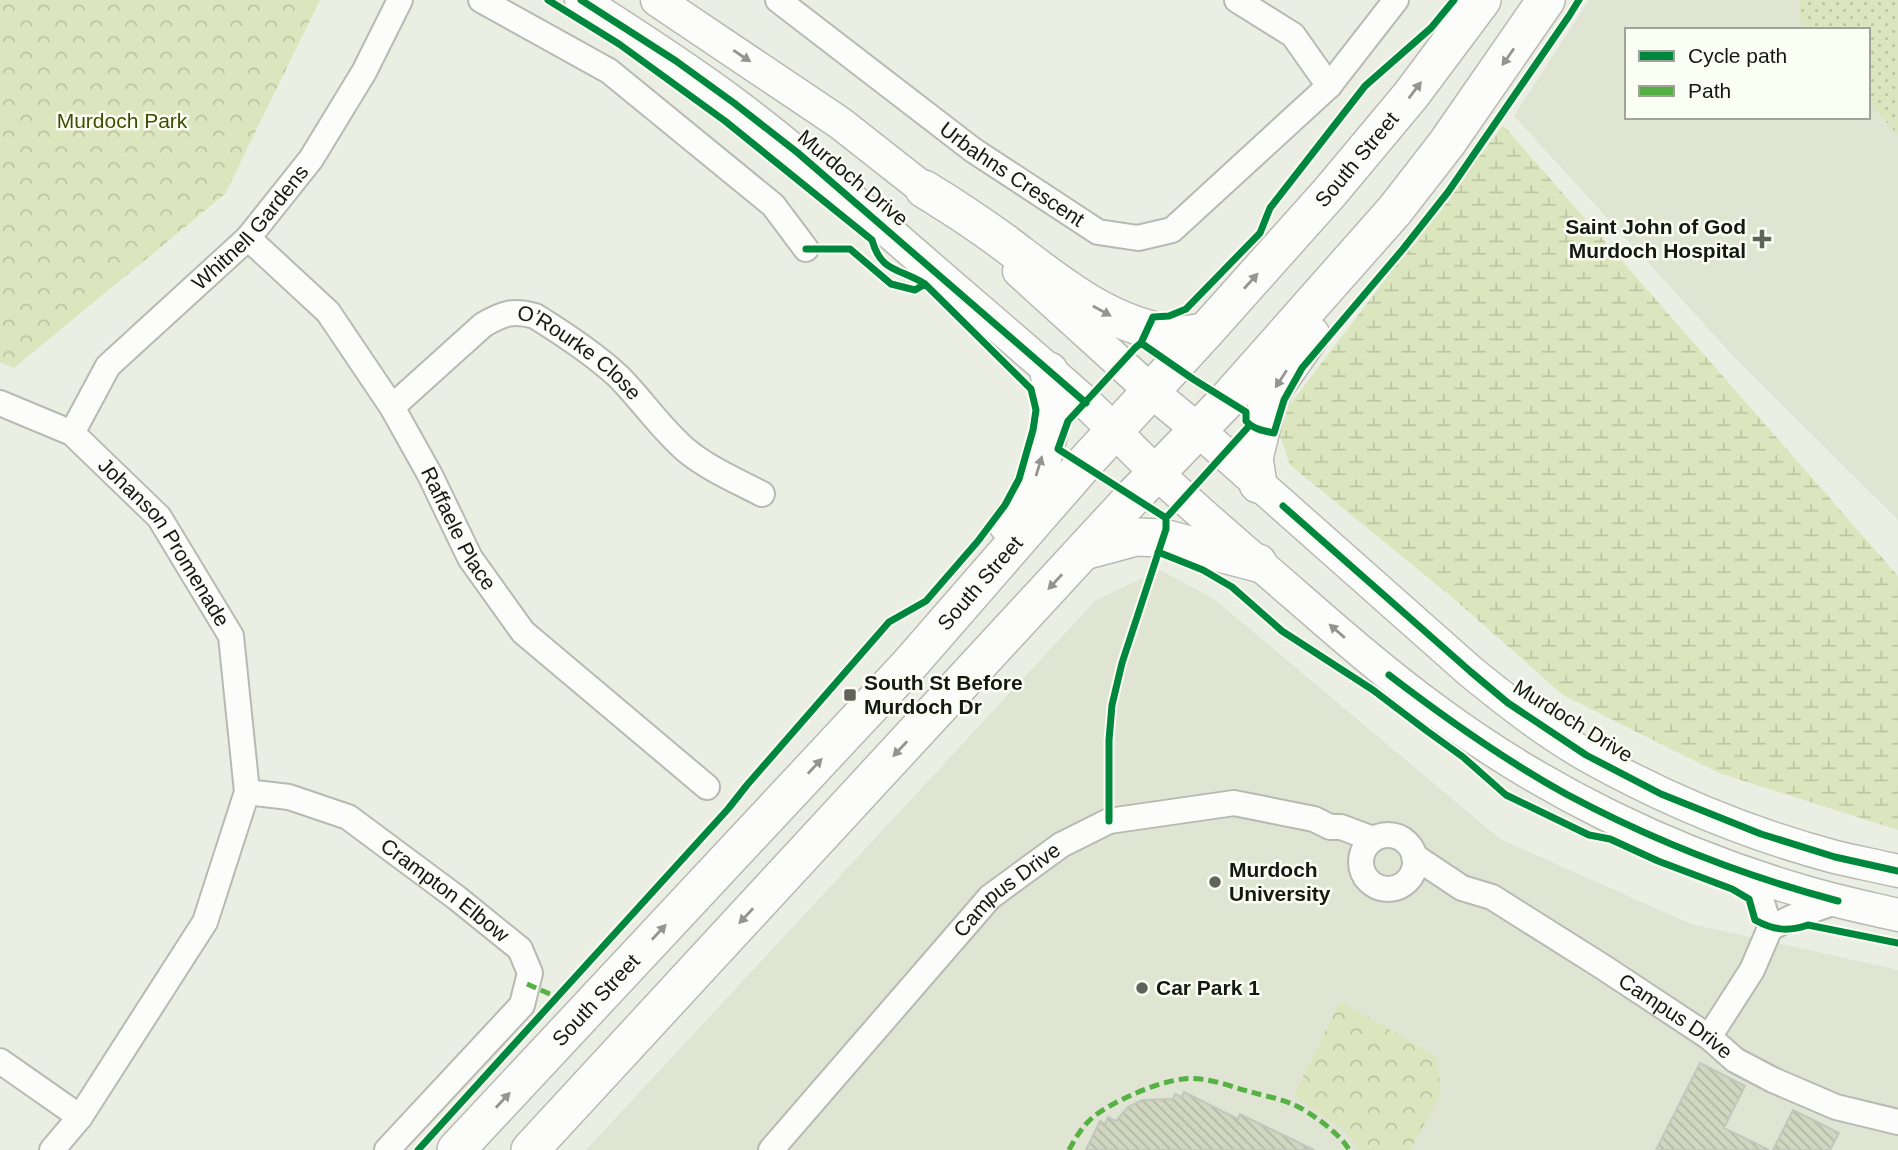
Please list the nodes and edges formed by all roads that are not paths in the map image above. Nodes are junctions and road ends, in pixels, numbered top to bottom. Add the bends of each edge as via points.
1 (400, 0) edge
2 (481, 0) edge
3 (581, 0) edge
4 (657, 0) edge
5 (778, 0) edge
6 (1237, 0) edge
7 (1396, 0) edge
8 (1482, 0) edge
9 (1546, 0) edge
10 (1329, 86) junction
11 (1447, 143) junction
12 (924, 189) junction
13 (248, 238) junction
14 (806, 249) dead end
15 (1205, 332) junction
16 (1049, 371) junction
17 (1152, 391) junction
18 (0, 403) edge
19 (392, 407) junction
20 (1115, 430) junction
21 (1198, 430) junction
22 (72, 433) junction
23 (1157, 473) junction
24 (1258, 484) junction
25 (762, 494) dead end
26 (1084, 551) junction
27 (1258, 563) junction
28 (909, 666) junction
29 (707, 787) dead end
30 (247, 792) junction
31 (1330, 828) junction
32 (1373, 839) junction
33 (1414, 856) junction
34 (1362, 868) junction
35 (1738, 870) junction
36 (1898, 871) edge
37 (1407, 881) junction
38 (1462, 888) junction
39 (1838, 901) junction
40 (1898, 915) edge
41 (1770, 928) junction
42 (1709, 1038) junction
43 (0, 1061) edge
44 (80, 1116) junction
45 (1898, 1122) edge
46 (52, 1150) edge
47 (387, 1150) edge
48 (456, 1150) edge
49 (530, 1150) edge
50 (771, 1150) edge

1 - 13 street, Whitnell Gardens via 364,72 311,159
2 - 14 street via 609,71 773,205
3 - 16 main road, Murdoch Drive via 676,61 798,153
4 -> 12 main road, Murdoch Drive via 840,122
5 - 10 street, Urbahns Crescent via 973,150 1098,232 1138,238 1172,230
6 - 10 street via 1293,35
7 - 10 street, Urbahns Crescent
15 -> 8 highway, South Street via 1411,95
9 -> 11 highway
11 - 21 highway via 1395,210
11 -> 24 highway via 1276,384 1254,458
12 -> 15 highway via 1113,317 1181,335
12 - 17 main road, Murdoch Drive
13 - 19 street, Raffaele Place via 328,312
13 - 22 street, Whitnell Gardens via 108,366
15 - 17 highway, South Street
16 - 20 main road, Murdoch Drive
28 -> 16 highway via 951,589 1020,512 1033,485 1053,407
17 - 20 highway, South Street
17 - 21 main road, Murdoch Drive
18 - 22 street, Johanson Promenade
19 - 25 street, O’Rourke Close via 495,317 506,313 535,316 602,362 689,453
19 - 29 street, Raffaele Place via 470,558 523,632
20 - 23 main road, Murdoch Drive
20 - 28 highway, South Street
21 - 23 highway
21 - 24 main road, Murdoch Drive
22 - 30 street, Johanson Promenade via 159,517 231,636
23 - 26 highway
23 - 27 main road, Murdoch Drive
24 - 36 main road, Murdoch Drive via 1508,703 1586,755 1661,794 1761,834
26 - 27 highway via 1136,537 1163,538
26 -> 49 highway
35 -> 27 main road, Murdoch Drive via 1632,827 1478,740 1389,675
48 -> 28 highway, South Street
30 - 44 street, Johanson Promenade via 205,922
30 - 47 street, Crampton Elbow via 289,797 348,817 520,948 530,973 522,1005
31 - 32 street, Campus Drive via 1341,827
31 - 34 street
31 - 50 street, Campus Drive via 1314,819 1234,803 1108,821 1060,845 990,897
32 - 33 street via 1399,836
32 - 34 street via 1364,848
33 - 37 street via 1414,870
33 - 38 street, Campus Drive
34 - 37 street via 1367,879 1383,888 1396,888
35 - 39 main road, Murdoch Drive
35 - 41 street via 1760,896
37 - 38 street, Campus Drive via 1445,890
38 - 42 street, Campus Drive via 1492,897
39 - 40 main road, Murdoch Drive
39 - 41 street
41 - 42 street via 1752,970
42 - 45 street, Campus Drive via 1735,1060 1773,1080 1836,1107
43 - 44 street
44 - 46 street, Johanson Promenade

